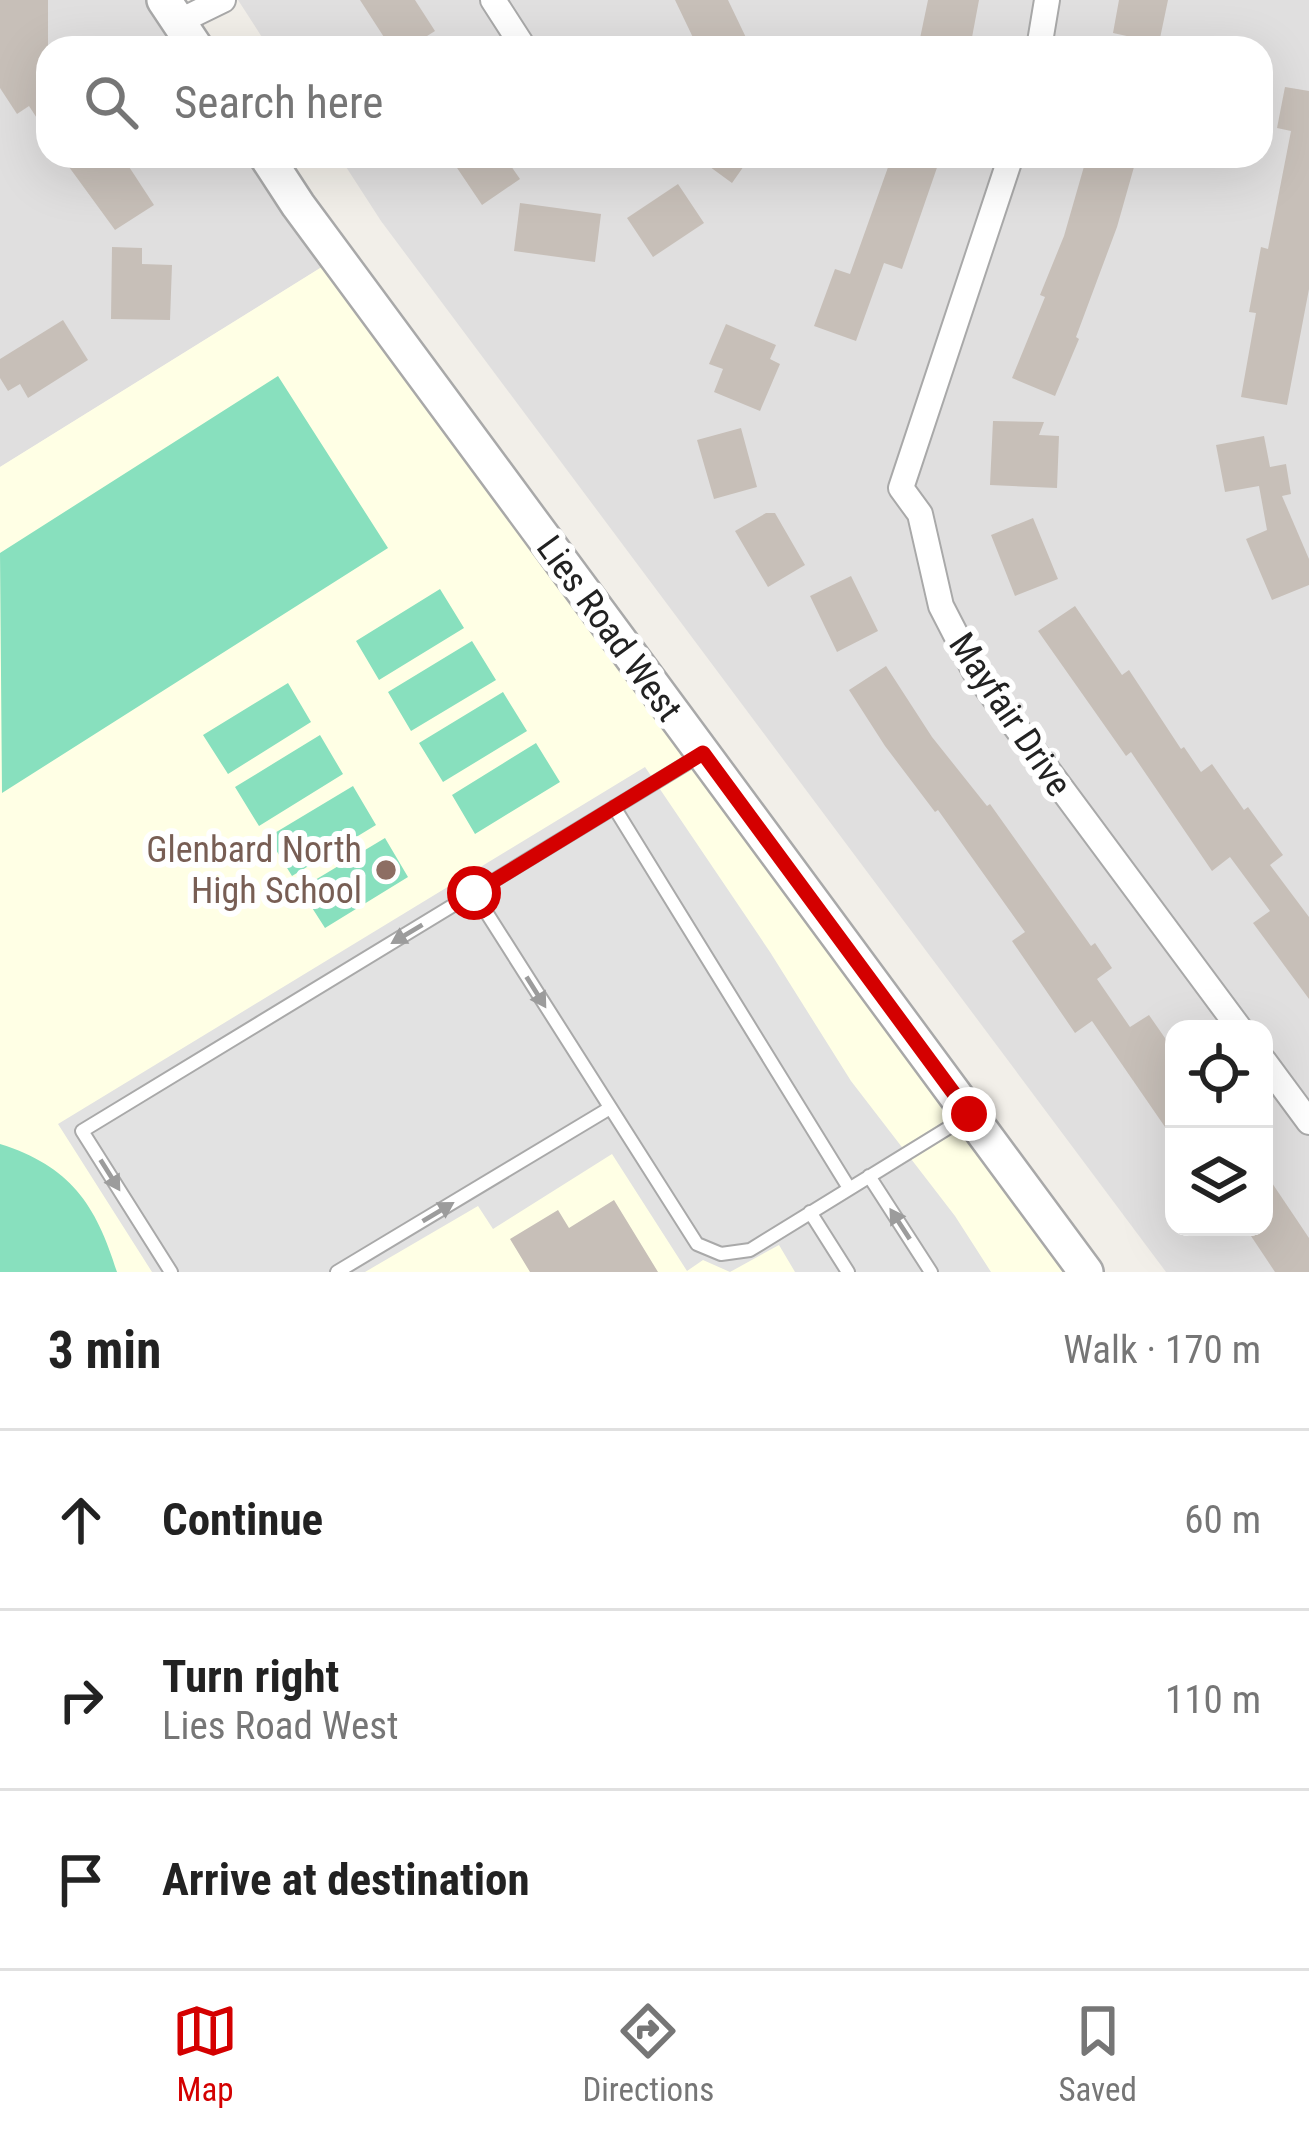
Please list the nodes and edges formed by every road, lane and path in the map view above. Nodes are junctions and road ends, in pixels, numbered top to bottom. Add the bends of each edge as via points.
1 (223, 0) edge
2 (493, 0) edge
3 (1048, 0) edge
4 (179, 23) edge
5 (516, 36) edge
6 (1041, 36) edge
7 (274, 168) edge
8 (1007, 168) edge
9 (703, 753) junction
10 (614, 807) junction
11 (474, 893) junction
12 (1233, 1020) edge
13 (1273, 1073) edge
14 (610, 1108) junction
15 (969, 1114) junction
16 (1309, 1122) edge
17 (869, 1176) junction
18 (849, 1188) junction
19 (810, 1212) junction
20 (171, 1272) edge
21 (338, 1272) edge
22 (848, 1272) edge
23 (931, 1272) edge
24 (1086, 1272) edge

1 - 4 street
2 - 5 street
3 - 6 street
7 - 9 street, Lies Road West
8 - 12 street, Mayfair Drive via 902,488 920,514 941,606 975,673
9 - 10 lane
9 - 15 street, Lies Road West
10 - 11 lane
10 - 18 lane
11 -> 14 lane
11 -> 20 lane via 82,1131
13 - 16 street
14 - 19 lane via 697,1244 721,1254 750,1250
21 -> 14 lane
15 - 17 lane
15 - 24 street, Lies Road West
17 - 18 lane
23 -> 17 lane
18 - 19 lane
19 - 22 lane

